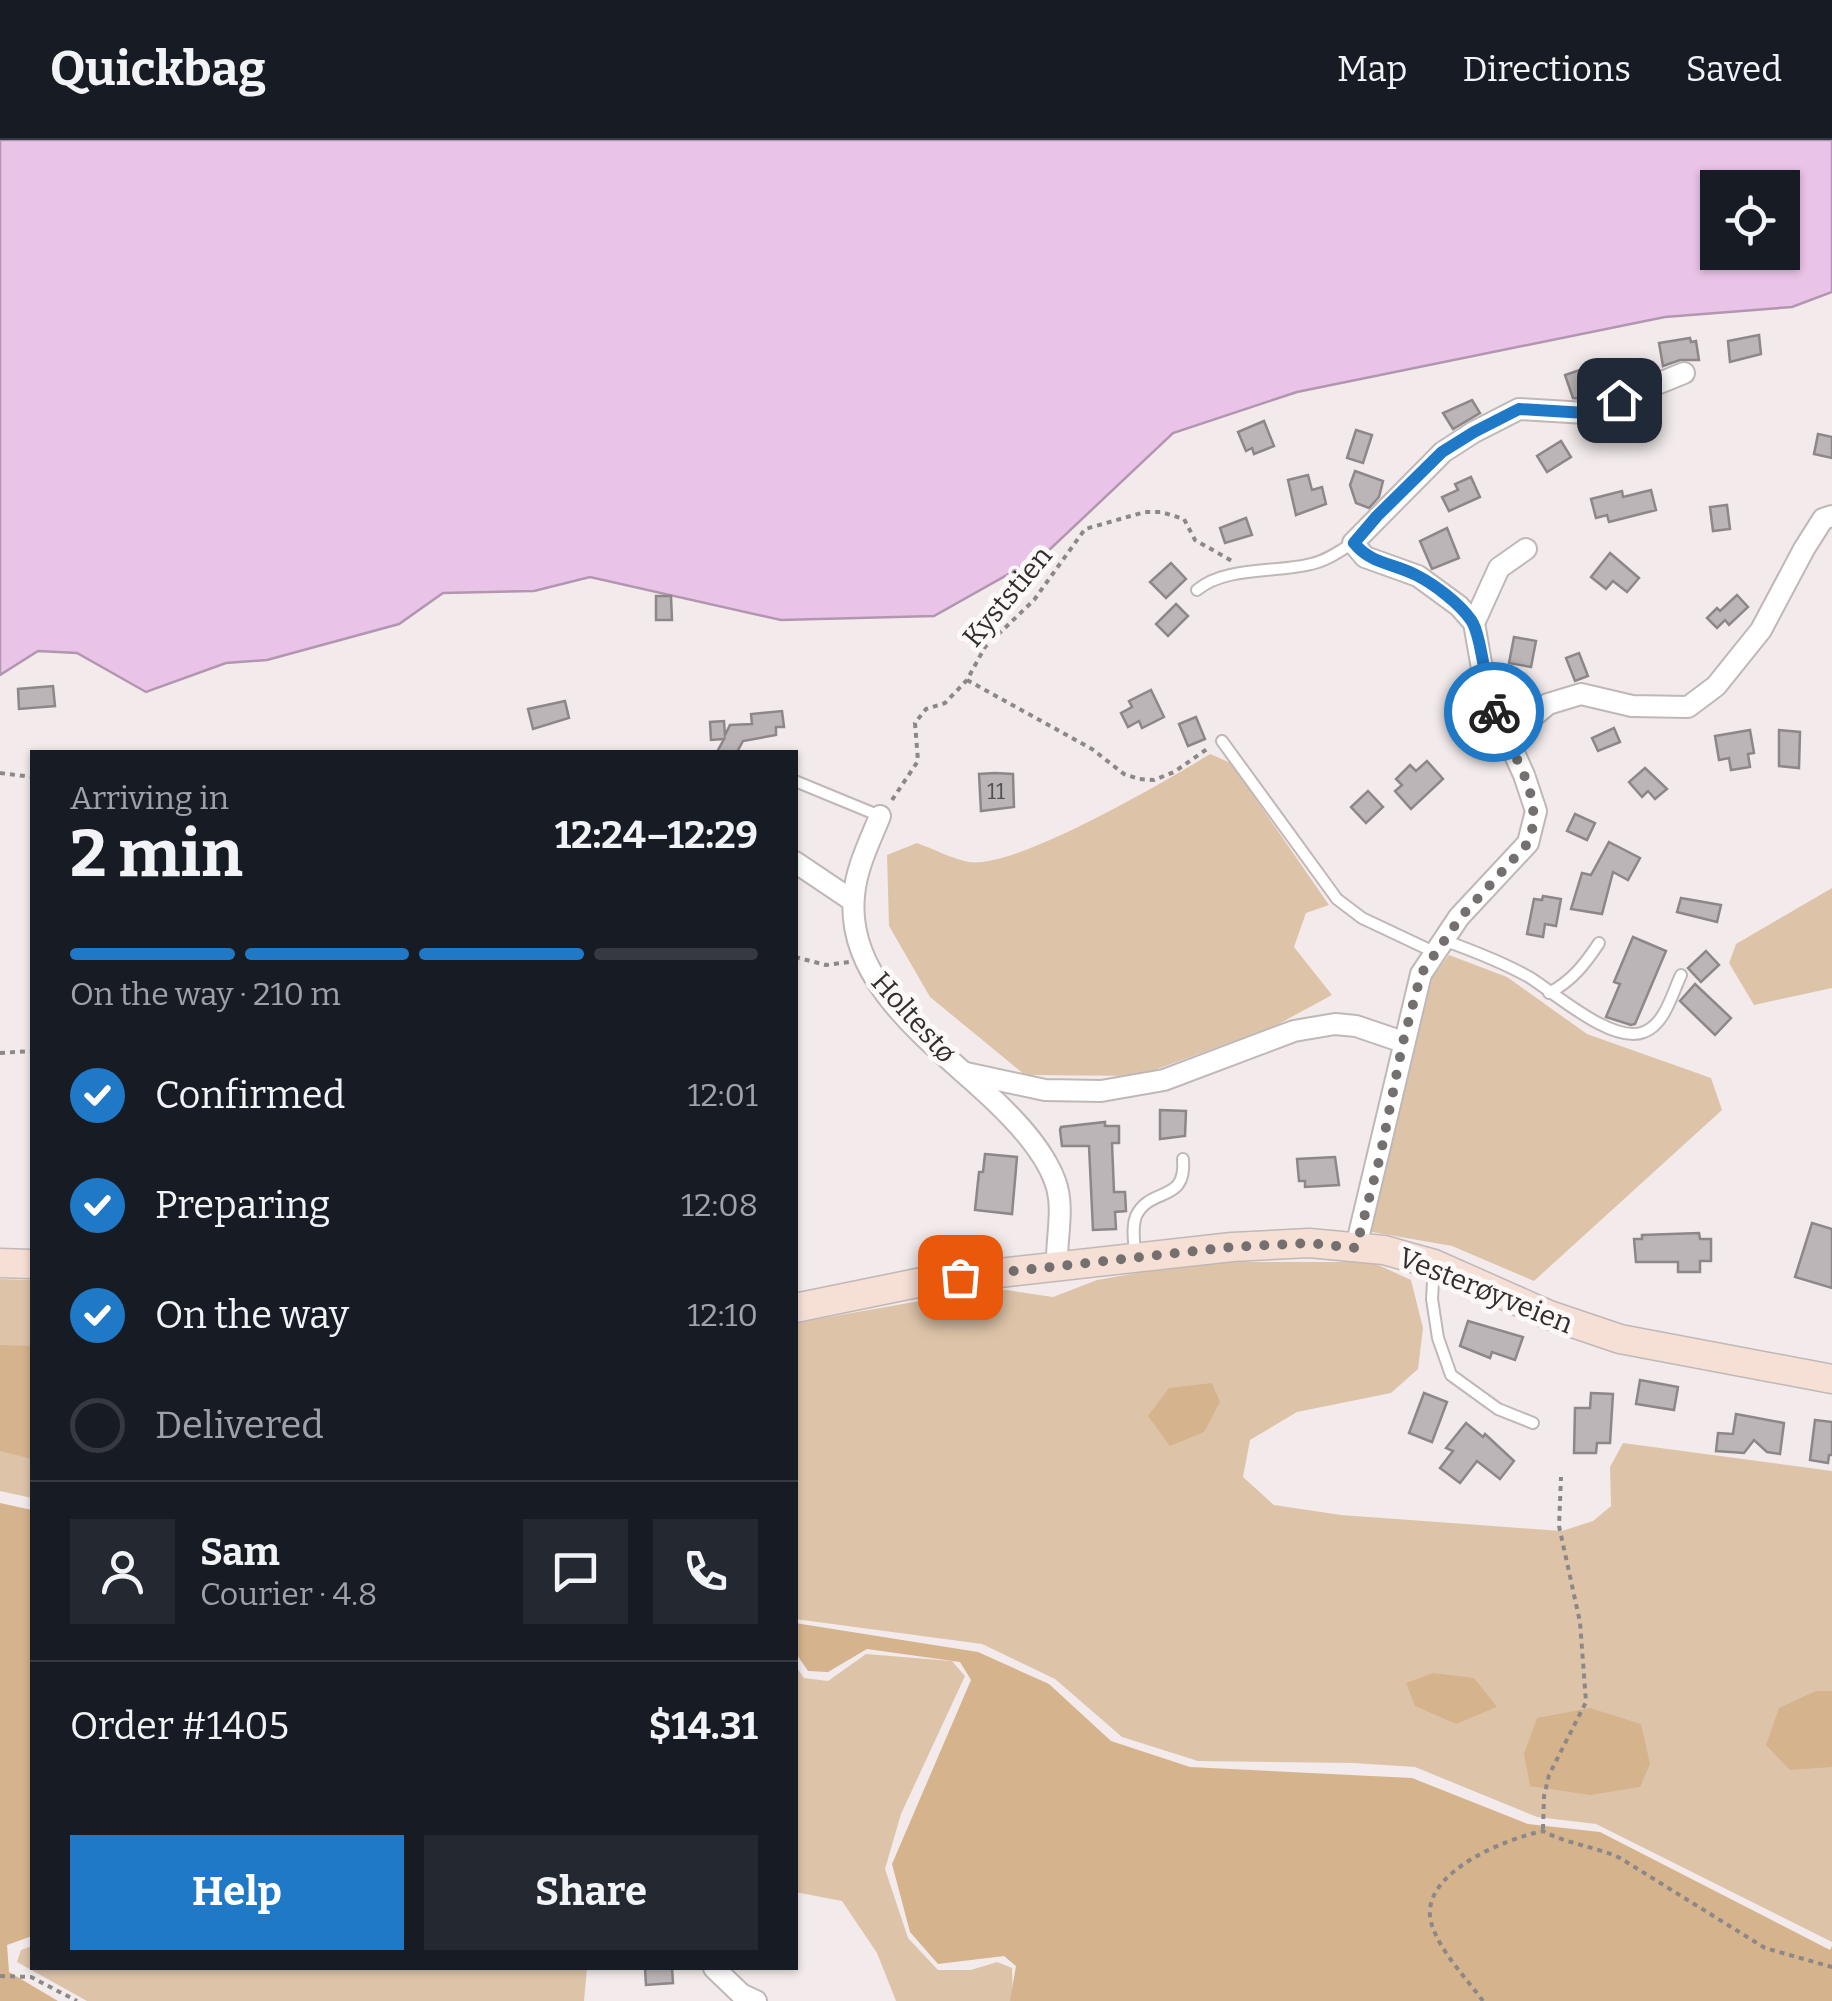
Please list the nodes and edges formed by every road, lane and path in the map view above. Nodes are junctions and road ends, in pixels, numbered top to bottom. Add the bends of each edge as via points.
1 (1684, 373) dead end
2 (1832, 516) edge
3 (1354, 543) junction
4 (1526, 549) dead end
5 (1250, 570) junction
6 (1197, 590) dead end
7 (1474, 623) junction
8 (968, 680) junction
9 (1222, 742) joint
10 (1510, 744) junction
11 (0, 773) edge
12 (30, 777) edge
13 (798, 782) edge
14 (880, 816) junction
15 (798, 864) edge
16 (853, 901) junction
17 (1599, 943) dead end
18 (1438, 945) junction
19 (798, 958) edge
20 (862, 959) junction
21 (1681, 975) dead end
22 (1549, 993) junction
23 (1403, 1042) junction
24 (0, 1052) edge
25 (30, 1052) edge
26 (966, 1073) junction
27 (1184, 1159) dead end
28 (1356, 1248) junction
29 (1135, 1258) junction
30 (0, 1263) edge
31 (30, 1264) edge
32 (1434, 1264) junction
33 (1058, 1265) junction
34 (798, 1307) edge
35 (1832, 1379) edge
36 (1533, 1424) dead end
37 (1561, 1476) dead end
38 (1543, 1831) junction
39 (1832, 1967) edge
40 (716, 1970) edge
41 (0, 1976) edge
42 (77, 2001) edge
43 (756, 2001) edge
44 (1483, 2001) edge

1 - 3 street via 1586,413 1519,409 1489,424 1442,452
2 - 10 street via 1823,518 1761,630 1716,686 1688,706 1632,706 1581,694 1548,704
3 - 5 lane via 1310,565
3 - 7 street via 1365,557 1418,576
4 - 7 street via 1499,568
5 - 6 lane
5 - 8 path, Kyststien via 1195,540 1184,520 1161,512 1085,529 1034,600 985,647
7 - 10 street via 1486,691
8 - 9 path via 1139,779 1174,772
8 - 14 path, Kyststien via 916,723 918,761
9 - 18 lane via 1336,899 1362,918
10 - 18 street via 1536,811 1533,832
11 - 12 path
13 - 14 lane
14 - 16 street, Holtestø
15 - 16 street
16 - 20 street, Holtestø
17 - 22 lane via 1583,968
18 - 22 lane via 1528,977
18 - 23 street via 1421,974
19 - 20 path via 826,964
20 - 26 street, Holtestø via 888,997
21 - 22 lane via 1662,1017 1634,1036
23 - 26 street, Holtestø via 1356,1026 1308,1028 1164,1080 1101,1091 1045,1090
23 - 28 street
24 - 25 path
26 - 33 street, Holtestø via 1048,1166 1059,1196
27 - 29 lane via 1178,1188 1136,1218
28 - 29 main road, Vesterøyveien via 1309,1243
28 - 32 main road, Vesterøyveien
29 - 33 main road, Vesterøyveien
30 - 31 main road
32 - 35 main road, Vesterøyveien via 1620,1340
32 - 36 lane via 1438,1338 1450,1375
33 - 34 main road, Vesterøyveien
37 - 38 path via 1560,1526 1580,1622 1586,1702 1549,1775
38 - 39 path via 1620,1858 1766,1948
38 - 44 path via 1498,1844 1433,1893 1435,1933
40 - 43 street
41 - 42 path via 31,1977

